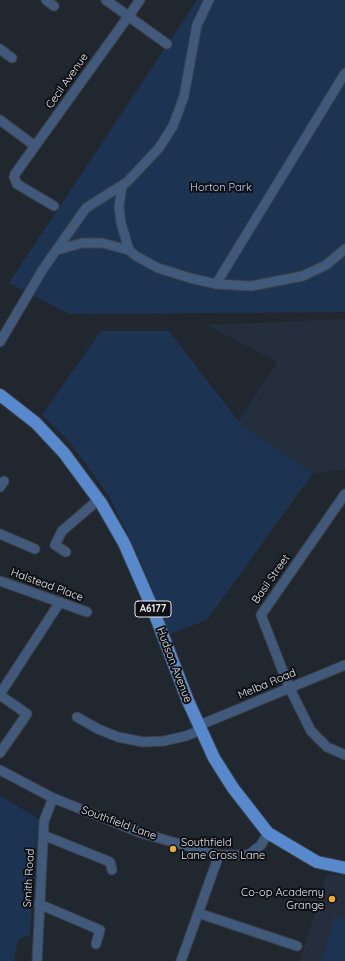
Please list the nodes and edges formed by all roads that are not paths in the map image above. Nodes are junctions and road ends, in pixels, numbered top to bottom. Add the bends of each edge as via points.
1 (46, 0) edge
2 (106, 0) edge
3 (140, 0) edge
4 (209, 0) edge
5 (54, 6) dead end
6 (127, 17) junction
7 (167, 44) dead end
8 (0, 49) edge
9 (12, 58) dead end
10 (345, 73) edge
11 (0, 120) edge
12 (35, 146) junction
13 (122, 186) junction
14 (54, 206) dead end
15 (345, 249) edge
16 (58, 250) junction
17 (130, 250) junction
18 (216, 284) junction
19 (0, 342) edge
20 (0, 395) edge
21 (345, 494) edge
22 (98, 500) junction
23 (0, 534) edge
24 (36, 549) dead end
25 (66, 552) dead end
26 (0, 581) edge
27 (60, 602) junction
28 (87, 612) dead end
29 (345, 665) edge
30 (289, 687) junction
31 (0, 695) edge
32 (77, 717) dead end
33 (201, 728) junction
34 (0, 753) edge
35 (345, 755) edge
36 (0, 770) edge
37 (52, 798) junction
38 (268, 833) junction
39 (44, 835) junction
40 (219, 855) junction
41 (345, 868) edge
42 (112, 870) dead end
43 (39, 904) junction
44 (198, 913) junction
45 (96, 944) dead end
46 (297, 946) dead end
47 (37, 961) edge
48 (181, 961) edge

1 - 5 street
2 - 6 street
3 - 6 street, Cecil Avenue
4 - 13 street via 197,25 184,96 173,126 159,148
6 - 7 street
6 - 12 street, Cecil Avenue
8 - 9 street
10 - 18 street
11 - 12 street
12 - 14 street, Cecil Avenue via 14,177 17,184
13 - 16 street via 86,208
13 - 17 street via 119,207 121,223
15 - 18 street via 326,266 303,276 251,286
16 - 17 street via 82,243 102,243
16 - 19 street via 43,268
17 - 18 street via 158,268
20 - 22 main road, Hudson Avenue / A6177 via 36,423 64,453
21 - 30 street, Basil Street via 261,615
22 - 25 street via 62,531 56,545
22 - 33 main road, Hudson Avenue / A6177 via 124,544
23 - 24 street
26 - 27 street, Halstead Place
27 - 28 street, Halstead Place
27 - 31 street
29 - 30 street, Melba Road
30 - 33 street, Melba Road
30 - 35 street via 311,731 327,747
31 - 34 street via 27,714
32 - 33 street, Melba Road via 118,737 142,742 164,741
33 - 38 main road, Hudson Avenue / A6177 via 214,758 233,788
36 - 37 street, Southfield Lane
37 - 39 street, Smith Road via 44,821
37 - 40 street, Southfield Lane via 141,833
38 - 40 street, Southfield Lane via 261,845 248,855
38 - 41 main road, A6177 via 317,862
39 - 42 street via 110,862
39 - 43 street, Smith Road
40 - 44 street
43 - 45 street via 100,930
43 - 47 street, Smith Road
44 - 46 street
44 - 48 street

